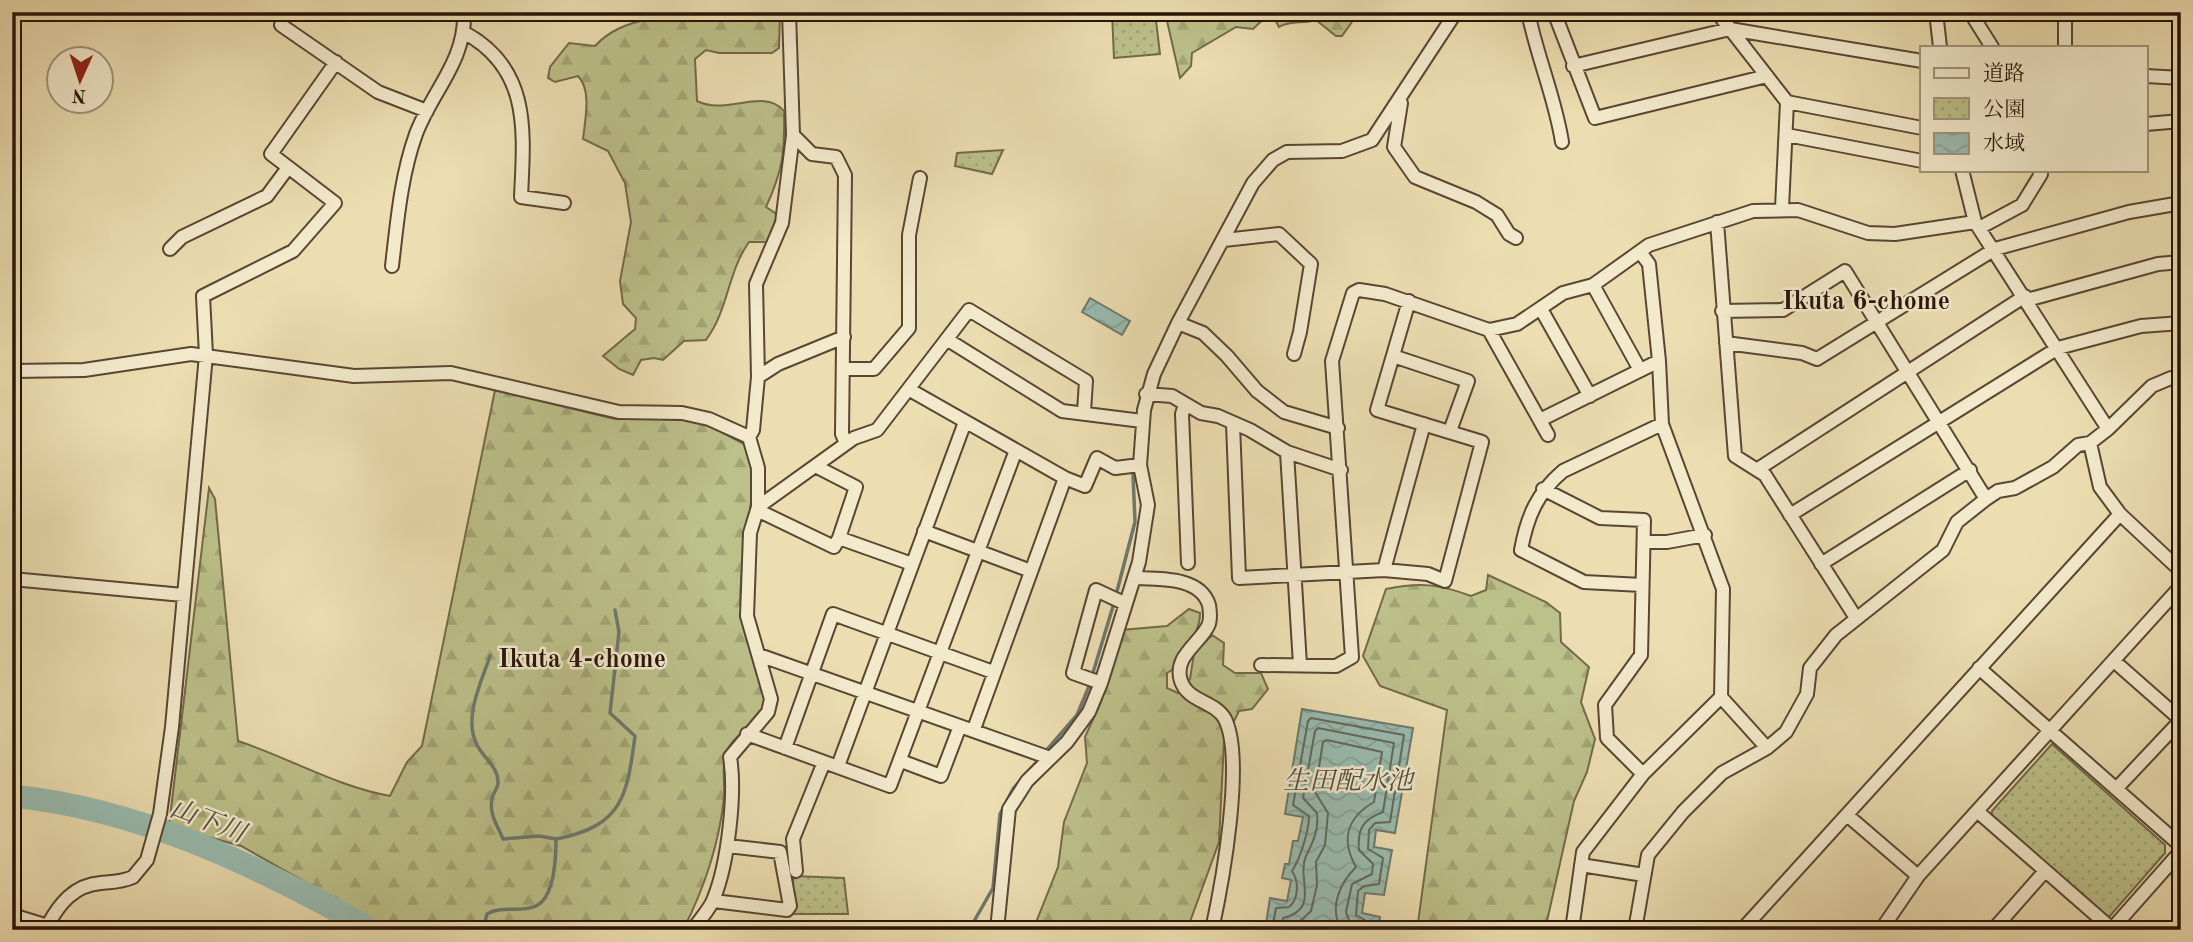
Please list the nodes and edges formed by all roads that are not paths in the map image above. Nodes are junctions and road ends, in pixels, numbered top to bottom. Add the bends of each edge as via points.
1 (464, 12) edge
2 (789, 12) edge
3 (1456, 12) edge
4 (1528, 12) edge
5 (1554, 12) edge
6 (1717, 12) edge
7 (1936, 12) edge
8 (1970, 12) edge
9 (2066, 12) edge
10 (281, 25) dead end
11 (1730, 29) junction
12 (465, 33) junction
13 (1940, 46) edge
14 (1992, 46) edge
15 (2064, 46) edge
16 (1920, 61) edge
17 (337, 62) junction
18 (1573, 66) junction
19 (1767, 76) junction
20 (2148, 76) edge
21 (2181, 78) edge
22 (1401, 100) junction
23 (1787, 102) junction
24 (427, 111) junction
25 (2181, 121) edge
26 (2148, 124) edge
27 (1920, 128) edge
28 (793, 135) junction
29 (1787, 135) junction
30 (1562, 142) dead end
31 (1920, 162) edge
32 (287, 169) junction
33 (1963, 172) edge
34 (2040, 172) edge
35 (920, 177) dead end
36 (564, 202) dead end
37 (2181, 203) edge
38 (1782, 208) junction
39 (1717, 222) junction
40 (1978, 224) junction
41 (1516, 238) dead end
42 (1224, 240) junction
43 (170, 249) dead end
44 (1995, 249) junction
45 (1640, 252) junction
46 (2181, 262) edge
47 (393, 266) dead end
48 (1593, 285) junction
49 (2026, 298) junction
50 (1409, 302) junction
51 (1541, 309) junction
52 (1722, 311) junction
53 (1875, 322) junction
54 (1178, 323) junction
55 (2181, 323) edge
56 (1489, 330) junction
57 (844, 337) junction
58 (948, 340) junction
59 (1726, 343) junction
60 (2058, 348) junction
61 (1294, 354) dead end
62 (206, 355) junction
63 (1393, 356) junction
64 (1659, 361) junction
65 (843, 369) junction
66 (1640, 370) junction
67 (12, 371) edge
68 (1907, 372) junction
69 (758, 377) junction
70 (2171, 378) dead end
71 (910, 390) junction
72 (1146, 394) junction
73 (1590, 396) junction
74 (1185, 405) junction
75 (1084, 412) junction
76 (1540, 420) junction
77 (1142, 421) junction
78 (1940, 421) junction
79 (965, 422) junction
80 (1233, 424) junction
81 (1424, 424) junction
82 (1662, 424) junction
83 (1338, 428) junction
84 (2108, 429) junction
85 (1450, 431) junction
86 (1548, 435) dead end
87 (750, 437) junction
88 (846, 443) junction
89 (2090, 443) junction
90 (1016, 450) junction
91 (1287, 452) junction
92 (1140, 465) junction
93 (817, 467) junction
94 (1758, 469) junction
95 (1341, 470) junction
96 (1970, 470) junction
97 (1065, 478) junction
98 (1543, 489) junction
99 (1986, 499) junction
100 (758, 509) junction
101 (2120, 514) junction
102 (1790, 515) junction
103 (925, 531) junction
104 (1704, 535) junction
105 (839, 538) junction
106 (1644, 541) junction
107 (979, 551) junction
108 (1188, 563) dead end
109 (912, 564) junction
110 (1822, 564) junction
111 (1384, 570) junction
112 (1031, 571) junction
113 (2181, 571) edge
114 (1346, 573) junction
115 (1294, 576) junction
116 (1134, 578) junction
117 (12, 579) edge
118 (1642, 585) junction
119 (2181, 586) edge
120 (184, 595) junction
121 (1124, 603) junction
122 (1856, 618) junction
123 (887, 633) junction
124 (941, 653) junction
125 (759, 655) junction
126 (2114, 661) junction
127 (1261, 665) dead end
128 (1300, 666) junction
129 (1979, 668) junction
130 (811, 672) junction
131 (993, 672) junction
132 (1101, 683) junction
133 (865, 690) junction
134 (1721, 697) junction
135 (920, 711) junction
136 (2181, 720) edge
137 (960, 726) junction
138 (974, 729) junction
139 (2050, 730) junction
140 (747, 734) junction
141 (785, 748) junction
142 (1767, 748) junction
143 (1050, 758) junction
144 (901, 761) junction
145 (824, 762) junction
146 (838, 766) junction
147 (1643, 775) junction
148 (2116, 789) junction
149 (1977, 811) junction
150 (1847, 816) junction
151 (728, 846) junction
152 (2181, 849) edge
153 (1581, 865) junction
154 (796, 871) dead end
155 (2045, 871) junction
156 (1644, 876) junction
157 (1918, 876) junction
158 (714, 901) junction
159 (12, 915) edge
160 (2181, 924) edge
161 (48, 925) junction
162 (61, 930) edge
163 (693, 930) edge
164 (997, 930) edge
165 (1212, 930) edge
166 (1572, 930) edge
167 (1635, 930) edge
168 (1742, 930) edge
169 (1881, 930) edge
170 (1993, 930) edge
171 (2111, 930) edge
172 (2176, 930) edge

1 - 12 street
2 - 28 street
3 - 22 street
4 - 30 street
5 - 18 street
6 - 11 street
7 - 13 street
8 - 14 street
9 - 15 street
10 - 17 street
11 - 16 street
11 - 18 street
11 - 19 street
12 - 24 street via 452,70
12 - 36 street via 502,62 523,119 520,197
17 - 24 street via 378,92
17 - 32 street via 271,154
18 - 19 street via 1595,118
19 - 23 street
20 - 21 street
22 - 41 street via 1394,147 1415,177 1476,202 1497,215
22 - 42 street via 1372,141 1342,151 1287,152 1273,160 1254,183
23 - 27 street
23 - 29 street
24 - 47 street via 408,162
25 - 26 street
28 - 57 street via 811,154 836,158 845,175
28 - 69 street via 782,223 756,284
29 - 31 street
29 - 38 street
32 - 43 street via 267,195 182,237
32 - 62 street via 335,203 293,251 203,296
33 - 40 street
34 - 40 street via 2022,205
35 - 65 street via 909,235 909,328 874,369
37 - 44 street via 2129,212
38 - 39 street
38 - 40 street via 1868,233
39 - 45 street
39 - 52 street
40 - 44 street
42 - 54 street
42 - 61 street via 1279,234 1311,264
44 - 49 street
44 - 53 street
45 - 48 street
45 - 64 street via 1649,264
46 - 49 street
48 - 51 street via 1563,293
48 - 66 street
49 - 60 street
49 - 68 street
50 - 56 street
50 - 63 street
50 - 83 street via 1359,290 1353,293 1332,361
51 - 56 street via 1517,324
51 - 73 street
52 - 53 street via 1783,310 1845,271
52 - 59 street
53 - 59 street via 1817,359
53 - 68 street
54 - 72 street
54 - 83 street via 1203,333 1257,391 1284,412
55 - 60 street via 2141,326
56 - 76 street
57 - 65 street
57 - 69 street
58 - 71 street
58 - 75 street via 1062,411
58 - 75 street via 969,310 1086,381
59 - 94 street via 1735,457
60 - 78 street
60 - 84 street
62 - 67 street via 85,370
62 - 87 street via 354,376 451,373 619,412 682,413
62 - 120 street
63 - 81 street via 1377,410
63 - 85 street via 1468,381
64 - 66 street
64 - 82 street
65 - 88 street via 842,434
66 - 73 street
68 - 78 street
68 - 94 street
69 - 87 street
70 - 84 street via 2152,386
71 - 79 street
71 - 88 street via 877,430
72 - 74 street via 1172,396
72 - 77 street
73 - 76 street
74 - 80 street
74 - 108 street
75 - 77 street
76 - 86 street
77 - 92 street
78 - 96 street
78 - 102 street
79 - 90 street
79 - 103 street
80 - 91 street
80 - 115 street via 1239,578
81 - 85 street
81 - 111 street
82 - 98 street via 1563,471
82 - 104 street
83 - 95 street
84 - 89 street
85 - 111 street via 1482,442 1445,581
87 - 100 street via 758,468
88 - 93 street
89 - 99 street via 2078,445 2053,467 2015,488
89 - 101 street via 2100,487
90 - 97 street
90 - 107 street
91 - 95 street
91 - 115 street
92 - 97 street via 1115,468 1097,458 1085,486
92 - 116 street via 1148,505
93 - 100 street
93 - 105 street via 856,487
94 - 102 street
95 - 114 street
96 - 99 street
96 - 110 street
97 - 112 street
98 - 106 street via 1600,519 1644,520
98 - 118 street via 1526,520 1521,550 1584,582
99 - 122 street via 1957,522 1943,550
100 - 105 street via 834,547
100 - 125 street via 750,533 747,616
101 - 113 street
101 - 129 street
102 - 110 street
103 - 107 street
103 - 109 street
104 - 106 street
104 - 134 street via 1723,589
105 - 109 street
106 - 118 street
107 - 112 street
107 - 124 street
109 - 123 street
110 - 122 street
111 - 114 street
112 - 131 street
114 - 115 street
114 - 128 street via 1352,657 1336,666
115 - 128 street
116 - 121 street
116 - 165 street via 1187,583 1205,596 1208,604 1208,626 1184,659 1180,674 1187,691 1218,709 1224,718 1231,752 1228,858
117 - 120 street
118 - 147 street via 1641,655 1605,705 1607,738
119 - 126 street
120 - 161 street via 172,727 157,831 147,860 124,881 77,890 58,905
121 - 132 street
121 - 132 street via 1096,590 1073,673
122 - 142 street via 1810,668 1807,694 1787,732
123 - 124 street
123 - 130 street via 833,614
123 - 133 street
124 - 131 street
124 - 135 street
125 - 130 street
125 - 140 street via 771,699 768,712
126 - 136 street
126 - 139 street
127 - 128 street
129 - 139 street
129 - 150 street
130 - 133 street
130 - 141 street
131 - 138 street
132 - 143 street via 1089,712
133 - 135 street
133 - 146 street
134 - 142 street
134 - 147 street
135 - 137 street
135 - 144 street
136 - 148 street
137 - 138 street
137 - 144 street via 941,776
138 - 143 street
139 - 148 street
139 - 149 street
140 - 141 street
140 - 151 street via 730,757 734,777
141 - 145 street
142 - 156 street via 1722,773 1683,812 1648,855
143 - 164 street via 1027,780 1009,809
144 - 146 street via 890,786
145 - 146 street
145 - 154 street via 793,839
147 - 153 street via 1583,852
148 - 152 street
149 - 155 street
149 - 157 street
150 - 157 street
150 - 168 street
151 - 158 street
151 - 158 street via 780,852 790,906 786,910
152 - 171 street
153 - 156 street
153 - 166 street
155 - 170 street
155 - 171 street
156 - 167 street
157 - 169 street
158 - 163 street
159 - 161 street
160 - 172 street
161 - 162 street

